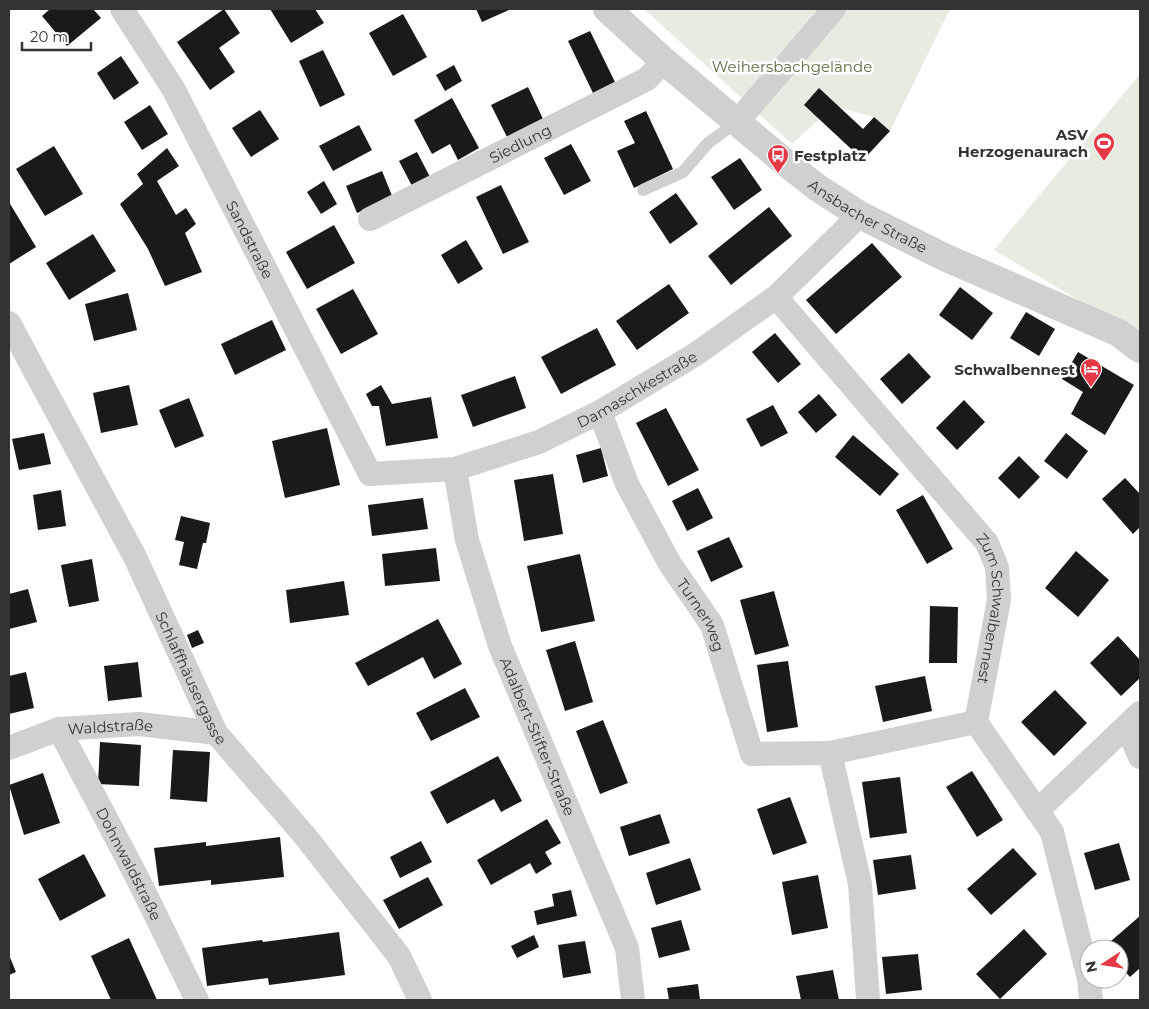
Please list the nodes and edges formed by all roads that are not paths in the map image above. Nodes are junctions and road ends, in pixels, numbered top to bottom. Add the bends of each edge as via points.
1 (122, 9) edge
2 (606, 9) edge
3 (834, 9) edge
4 (664, 61) junction
5 (737, 122) junction
6 (644, 190) dead end
7 (860, 215) junction
8 (370, 219) dead end
9 (776, 297) junction
10 (9, 323) edge
11 (1140, 349) edge
12 (600, 412) junction
13 (455, 469) junction
14 (370, 474) joint
15 (1134, 720) edge
16 (976, 722) junction
17 (59, 729) junction
18 (216, 733) junction
19 (9, 748) edge
20 (830, 753) junction
21 (1140, 757) edge
22 (1037, 811) junction
23 (197, 1000) edge
24 (420, 1000) edge
25 (633, 1000) edge
26 (868, 1000) edge
27 (1091, 1000) edge

1 - 14 street, Sandstraße via 174,90
2 - 4 street, Ansbacher Straße
3 - 5 street
4 - 5 street, Ansbacher Straße
4 - 8 street, Siedlung via 647,79
5 - 6 lane via 708,143 683,172
5 - 7 street, Ansbacher Straße via 818,188
7 - 9 street, Damaschkestraße
7 - 11 street, Ansbacher Straße via 944,257 1119,333
9 - 12 street, Damaschkestraße via 696,354
9 - 16 street, Zum Schwalbennest via 987,543 997,567 999,600
10 - 18 street, Schlaffhäusergasse via 135,557
12 - 13 street, Damaschkestraße via 539,442
12 - 20 street, Turnerweg via 627,484 670,564 712,625 752,754
13 - 14 street, Damaschkestraße
13 - 25 street, Adalbert-Stifter-Straße via 467,540 500,646 627,948
15 - 21 street
15 - 22 street
16 - 20 street, Turnerweg
16 - 22 street
17 - 18 street, Waldstraße via 139,724
17 - 19 street, Waldstraße
17 - 23 street, Dohnwaldstraße
18 - 24 street, Schlaffhäusergasse via 305,836 399,956
20 - 26 street via 860,884
22 - 27 street via 1052,832 1089,979

